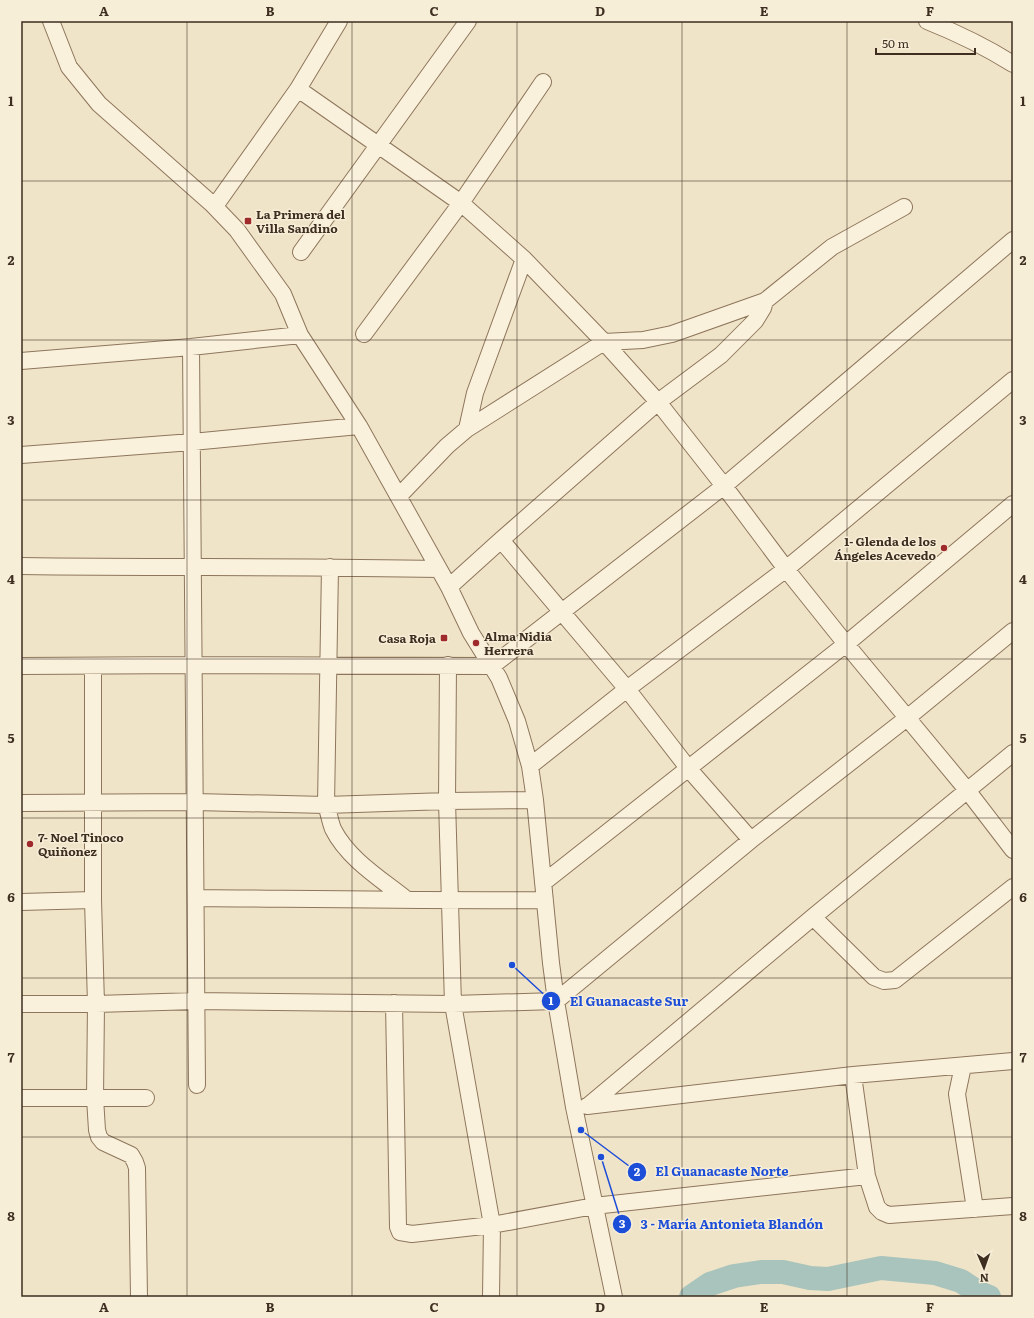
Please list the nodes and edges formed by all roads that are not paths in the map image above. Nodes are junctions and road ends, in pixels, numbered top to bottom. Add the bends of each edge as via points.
1 (51, 21) edge
2 (339, 21) edge
3 (468, 21) edge
4 (927, 21) edge
5 (1013, 64) edge
6 (543, 82) dead end
7 (298, 89) junction
8 (379, 145) junction
9 (461, 203) junction
10 (215, 206) junction
11 (904, 207) dead end
12 (1013, 240) edge
13 (300, 252) dead end
14 (524, 259) junction
15 (765, 301) junction
16 (364, 334) dead end
17 (300, 335) junction
18 (604, 342) junction
19 (191, 347) junction
20 (21, 361) edge
21 (1013, 380) edge
22 (658, 402) junction
23 (359, 426) junction
24 (467, 430) junction
25 (192, 442) junction
26 (21, 455) edge
27 (724, 486) junction
28 (399, 496) junction
29 (1013, 504) edge
30 (501, 540) junction
31 (21, 566) edge
32 (330, 567) junction
33 (193, 568) junction
34 (439, 569) junction
35 (786, 569) junction
36 (449, 587) junction
37 (563, 612) junction
38 (1013, 631) edge
39 (846, 644) junction
40 (195, 665) junction
41 (328, 665) junction
42 (21, 666) edge
43 (93, 666) junction
44 (448, 666) junction
45 (492, 666) junction
46 (627, 688) junction
47 (907, 718) junction
48 (1013, 752) edge
49 (530, 766) junction
50 (688, 768) junction
51 (966, 790) junction
52 (535, 800) junction
53 (448, 801) junction
54 (195, 802) junction
55 (21, 803) edge
56 (93, 803) junction
57 (326, 805) junction
58 (751, 840) junction
59 (1013, 850) edge
60 (543, 883) junction
61 (1013, 886) edge
62 (196, 898) junction
63 (406, 899) junction
64 (93, 900) junction
65 (545, 900) junction
66 (451, 901) junction
67 (21, 902) edge
68 (813, 916) junction
69 (196, 1001) junction
70 (556, 1001) junction
71 (394, 1003) junction
72 (21, 1004) edge
73 (96, 1004) junction
74 (453, 1004) junction
75 (1013, 1061) edge
76 (963, 1066) junction
77 (936, 1068) junction
78 (853, 1075) junction
79 (197, 1085) dead end
80 (957, 1094) junction
81 (21, 1098) edge
82 (95, 1098) junction
83 (146, 1098) dead end
84 (581, 1107) junction
85 (867, 1176) junction
86 (594, 1206) junction
87 (1013, 1206) edge
88 (975, 1209) junction
89 (492, 1225) junction
90 (139, 1297) edge
91 (492, 1297) edge
92 (614, 1297) edge

1 - 10 street via 69,67 99,104
2 - 7 street
3 - 8 street
4 - 5 street via 994,52
6 - 9 street
7 - 8 street
7 - 10 street
8 - 9 street
8 - 13 street
9 - 14 street
9 - 16 street
10 - 17 street via 237,230 283,294
11 - 15 street via 832,247
12 - 27 street
14 - 18 street
14 - 24 street via 475,393
15 - 18 street via 672,334 642,340
15 - 22 street via 756,321 722,355
17 - 19 street
17 - 23 street
18 - 22 street
18 - 24 street
19 - 20 street
19 - 25 street
21 - 35 street
22 - 27 street
22 - 30 street
23 - 25 street
23 - 28 street
24 - 28 street via 447,446
25 - 26 street
25 - 33 street
27 - 35 street
27 - 37 street
28 - 34 street
29 - 39 street
30 - 36 street
30 - 37 street
31 - 33 street
32 - 33 street
32 - 34 street
32 - 41 street
33 - 40 street
34 - 36 street
35 - 39 street
35 - 46 street
36 - 45 street via 471,633
37 - 45 street
37 - 46 street
38 - 47 street
39 - 47 street
39 - 50 street
40 - 41 street
40 - 43 street
40 - 54 street
41 - 44 street
41 - 57 street
42 - 43 street
43 - 56 street
44 - 45 street
44 - 53 street
45 - 49 street via 517,721
46 - 49 street
46 - 50 street
47 - 51 street
47 - 58 street
48 - 51 street
49 - 52 street
50 - 58 street
50 - 60 street
51 - 59 street
51 - 68 street
52 - 53 street
52 - 60 street
53 - 57 street
53 - 66 street
54 - 56 street
54 - 57 street
54 - 62 street
55 - 56 street
56 - 64 street
57 - 63 street via 333,828 348,850
58 - 70 street
60 - 65 street
61 - 68 street via 895,980 884,981 874,977
62 - 63 street
62 - 69 street
63 - 66 street
64 - 67 street
64 - 73 street
65 - 66 street
65 - 70 street
66 - 74 street
68 - 84 street
69 - 71 street
69 - 73 street
69 - 79 street
70 - 74 street
70 - 84 street
71 - 74 street
71 - 89 street via 400,1232 412,1234
72 - 73 street
73 - 82 street
74 - 89 street
75 - 76 street
76 - 77 street
76 - 80 street
77 - 78 street
77 - 80 street
78 - 84 street
78 - 85 street
80 - 88 street
81 - 82 street
82 - 83 street
82 - 90 street via 99,1137 103,1142 131,1155 136,1162
84 - 86 street
85 - 86 street
85 - 88 street via 877,1207 889,1215
86 - 89 street
86 - 92 street
87 - 88 street
89 - 91 street

